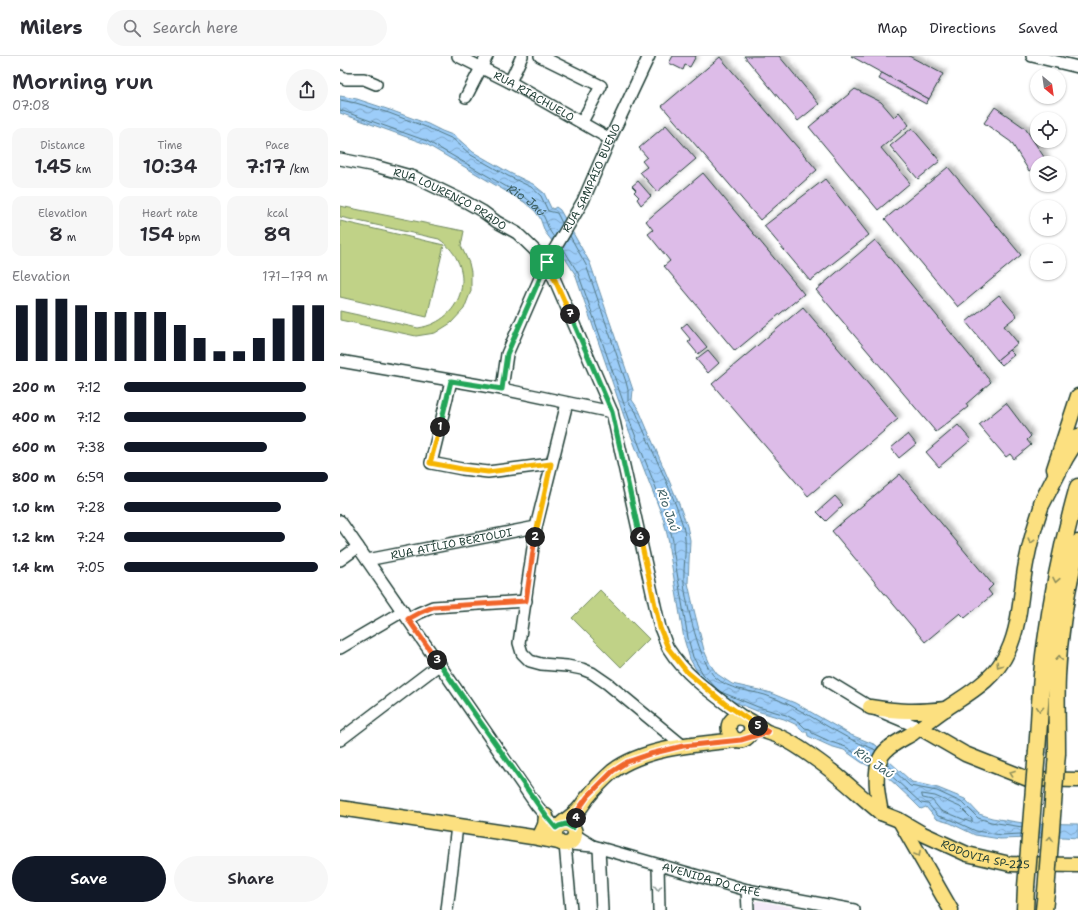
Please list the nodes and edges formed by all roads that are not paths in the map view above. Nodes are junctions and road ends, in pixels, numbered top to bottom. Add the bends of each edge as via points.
1 (458, 56) edge
2 (487, 56) edge
3 (522, 56) edge
4 (540, 56) edge
5 (649, 56) edge
6 (1032, 56) edge
7 (1061, 60) edge
8 (1078, 67) edge
9 (481, 68) junction
10 (340, 76) edge
11 (510, 82) junction
12 (376, 84) dead end
13 (466, 97) dead end
14 (582, 122) junction
15 (610, 139) junction
16 (340, 159) edge
17 (547, 262) junction
18 (340, 361) edge
19 (451, 381) junction
20 (502, 389) junction
21 (1078, 396) edge
22 (567, 403) junction
23 (612, 412) junction
24 (1078, 437) edge
25 (551, 464) junction
26 (1078, 487) edge
27 (1042, 503) junction
28 (340, 521) edge
29 (536, 527) junction
30 (1078, 543) edge
31 (358, 547) junction
32 (340, 560) edge
33 (367, 560) junction
34 (526, 601) junction
35 (406, 615) junction
36 (340, 648) edge
37 (440, 664) junction
38 (829, 682) dead end
39 (724, 703) junction
40 (870, 707) junction
41 (946, 709) junction
42 (746, 719) junction
43 (729, 727) junction
44 (916, 731) junction
45 (773, 734) junction
46 (742, 739) junction
47 (340, 740) edge
48 (709, 743) junction
49 (683, 746) junction
50 (1078, 780) edge
51 (850, 787) junction
52 (877, 790) junction
53 (340, 808) edge
54 (881, 813) junction
55 (546, 816) junction
56 (899, 820) junction
57 (457, 826) junction
58 (564, 835) junction
59 (536, 836) junction
60 (596, 847) junction
61 (658, 865) junction
62 (1078, 865) edge
63 (747, 890) junction
64 (448, 910) edge
65 (572, 910) edge
66 (602, 910) edge
67 (659, 910) edge
68 (748, 910) edge
69 (854, 910) edge
70 (951, 910) edge
71 (1025, 910) edge
72 (1044, 910) edge

1 - 9 street, RUA RIACHUELO
2 - 9 street
3 - 11 street
4 - 14 street via 601,86
5 - 15 street, RUA SAMPÁIO BUENO
6 - 7 street
7 - 8 street
9 - 11 street, RUA RIACHUELO
9 - 13 street
10 - 12 street via 346,79 364,79
11 - 14 street, RUA RIACHUELO
14 - 15 street, RUA RIACHUELO
15 - 17 street, RUA SAMPÁIO BUENO via 583,201
16 - 17 street, RUA LOURENÇO PRADO via 414,177 466,202 516,233
17 - 20 street, RUA SAMPÁIO BUENO via 507,354
17 - 23 street
18 - 19 street
19 - 20 street
19 - 25 street via 430,463 488,472
20 - 22 street
21 - 27 main road
22 - 23 street
22 - 25 street
23 - 39 street via 660,628 668,648 687,672
24 - 27 highway
25 - 29 street
26 -> 71 highway, bridge via 1067,528 1044,649
27 -> 41 main road via 1028,554 1017,627 1007,652 992,675 968,696
28 - 31 street
29 - 33 street, RUA ATÍLIO BERTOLDI
29 - 34 street
72 -> 30 highway, bridge via 1057,753 1057,676 1062,624
31 - 32 street
31 - 33 street
33 - 35 street
34 - 35 street via 433,607
34 - 49 street via 519,643 522,653 530,661 567,666 592,673
35 - 36 street
35 - 37 street
37 - 47 street
37 - 55 street
38 - 40 street
39 - 42 street
39 - 43 street
40 - 41 main road via 921,712
40 - 44 street
41 - 44 main road
42 - 43 main road via 738,717
42 - 45 main road, RODOVIA SP-225
42 - 46 main road via 752,730
43 - 46 main road via 731,736
43 - 48 main road
50 -> 44 main road via 1028,779
44 - 52 main road via 886,750 879,760
45 - 46 main road
45 - 51 main road, RODOVIA SP-225 via 818,760
46 - 48 main road
48 - 49 main road
49 - 58 main road via 627,762 613,771 588,796
51 - 52 main road
51 - 54 main road, RODOVIA SP-225
52 - 54 main road
53 - 57 main road, AVENIDA DO CAFÉ
54 - 56 main road, RODOVIA SP-225
55 - 58 street
55 - 59 main road via 545,825
56 - 62 main road, RODOVIA SP-225 via 967,854 1010,864
56 -> 70 main road
57 - 59 main road, AVENIDA DO CAFÉ
57 - 64 street
58 - 59 main road, AVENIDA DO CAFÉ
58 - 60 street, AVENIDA DO CAFÉ
58 - 65 street
60 - 61 street, AVENIDA DO CAFÉ
60 - 66 street
61 - 63 street, AVENIDA DO CAFÉ
61 -> 67 street
63 - 68 street
63 - 69 street, AVENIDA DO CAFÉ

